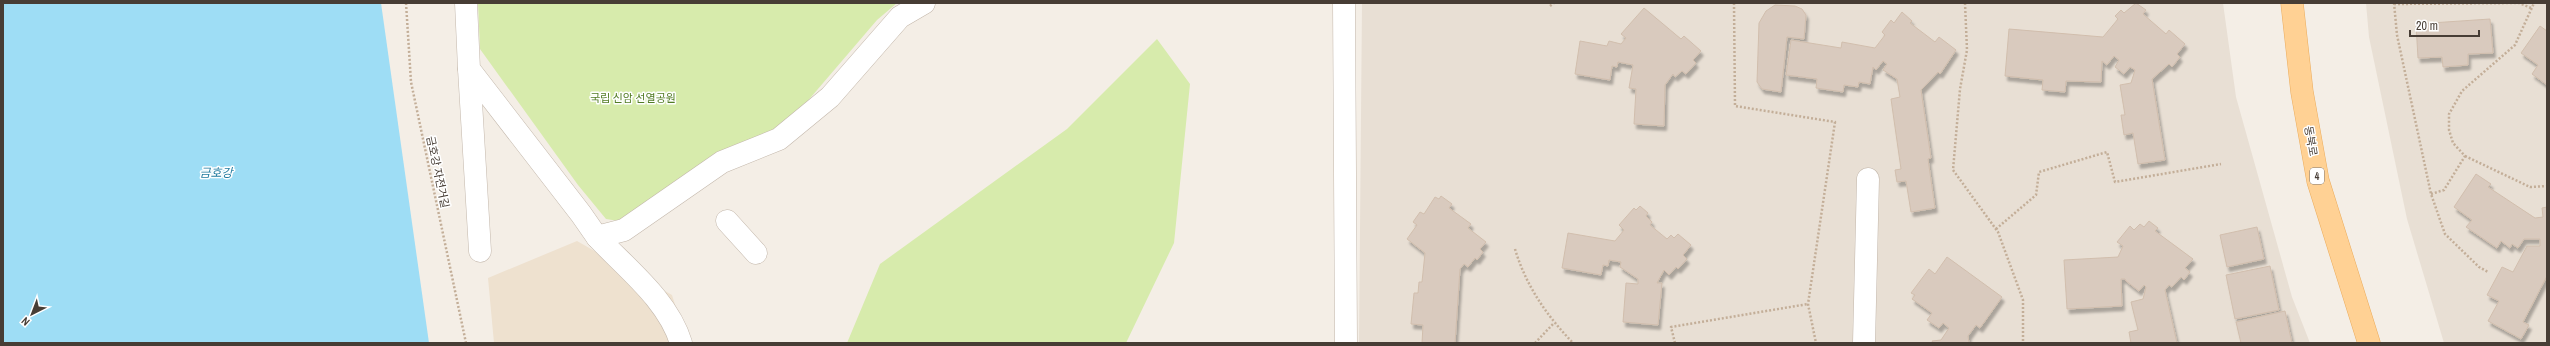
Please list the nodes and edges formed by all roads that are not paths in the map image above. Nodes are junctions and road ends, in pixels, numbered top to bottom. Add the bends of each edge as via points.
1 (466, 3) edge
2 (924, 3) edge
3 (1344, 3) edge
4 (2292, 3) edge
5 (469, 69) junction
6 (1868, 179) dead end
7 (727, 220) dead end
8 (596, 237) junction
9 (480, 251) dead end
10 (756, 253) dead end
11 (681, 343) edge
12 (1346, 343) edge
13 (1864, 343) edge
14 (2369, 343) edge

1 - 5 street
2 - 8 street via 900,17 830,97 779,139 722,162 624,230
3 - 12 street
4 - 14 main road, 동북로 / 4 via 2302,92 2318,181
5 - 8 street
5 - 9 street
6 - 13 street
7 - 10 street
8 - 11 street via 663,306 677,329

